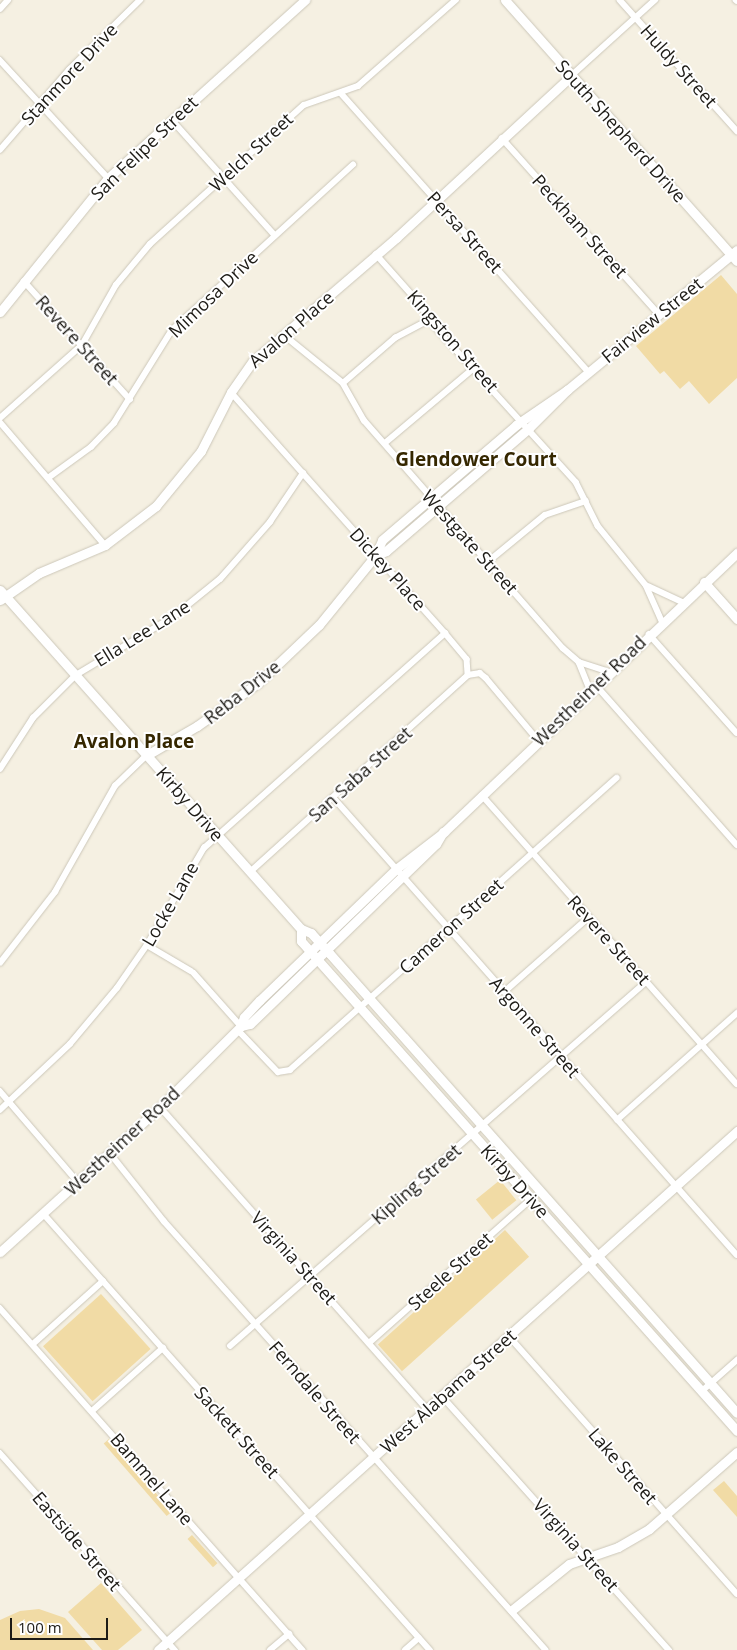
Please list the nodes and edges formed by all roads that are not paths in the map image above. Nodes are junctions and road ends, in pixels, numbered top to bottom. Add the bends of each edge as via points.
1 (8, 0) edge
2 (140, 0) edge
3 (305, 0) edge
4 (456, 0) edge
5 (506, 0) edge
6 (620, 0) edge
7 (655, 0) edge
8 (0, 8) edge
9 (636, 18) junction
10 (0, 60) edge
11 (572, 75) junction
12 (342, 93) junction
13 (40, 103) junction
14 (172, 120) junction
15 (737, 131) edge
16 (502, 138) junction
17 (0, 150) edge
18 (353, 165) dead end
19 (108, 178) junction
20 (224, 178) junction
21 (435, 198) junction
22 (275, 235) junction
23 (376, 254) junction
24 (735, 255) edge
25 (24, 281) junction
26 (0, 312) edge
27 (659, 314) junction
28 (429, 320) junction
29 (284, 334) junction
30 (82, 345) junction
31 (474, 368) junction
32 (589, 372) junction
33 (343, 382) junction
34 (567, 390) junction
35 (231, 392) junction
36 (130, 399) junction
37 (0, 418) edge
38 (522, 420) junction
39 (0, 422) edge
40 (529, 428) junction
41 (385, 443) junction
42 (303, 473) junction
43 (48, 478) junction
44 (430, 498) junction
45 (586, 501) junction
46 (437, 506) junction
47 (105, 545) junction
48 (737, 553) edge
49 (376, 556) junction
50 (489, 562) junction
51 (704, 582) junction
52 (646, 585) junction
53 (2, 595) edge
54 (682, 602) junction
55 (737, 619) edge
56 (662, 621) junction
57 (445, 633) junction
58 (649, 634) junction
59 (579, 662) junction
60 (610, 672) junction
61 (76, 675) junction
62 (468, 675) junction
63 (593, 688) junction
64 (737, 733) edge
65 (538, 740) junction
66 (147, 755) junction
67 (0, 769) edge
68 (617, 778) dead end
69 (482, 795) junction
70 (334, 798) junction
71 (444, 832) junction
72 (217, 835) junction
73 (737, 845) edge
74 (532, 853) junction
75 (396, 869) junction
76 (250, 872) junction
77 (402, 876) junction
78 (589, 917) junction
79 (448, 928) junction
80 (300, 929) junction
81 (319, 943) junction
82 (147, 945) junction
83 (326, 950) junction
84 (310, 951) junction
85 (317, 959) junction
86 (0, 963) edge
87 (646, 982) junction
88 (504, 992) junction
89 (369, 998) junction
90 (360, 1007) junction
91 (737, 1013) edge
92 (239, 1028) junction
93 (702, 1045) junction
94 (561, 1057) junction
95 (737, 1084) edge
96 (0, 1091) edge
97 (9, 1102) junction
98 (160, 1107) junction
99 (0, 1110) edge
100 (617, 1120) junction
101 (482, 1127) junction
102 (737, 1130) edge
103 (474, 1134) junction
104 (110, 1153) junction
105 (78, 1182) junction
106 (675, 1186) junction
107 (531, 1199) junction
108 (551, 1204) junction
109 (43, 1213) junction
110 (0, 1252) edge
111 (737, 1255) edge
112 (598, 1256) junction
113 (589, 1264) junction
114 (309, 1276) junction
115 (103, 1281) junction
116 (0, 1308) edge
117 (255, 1323) junction
118 (664, 1330) junction
119 (508, 1336) junction
120 (655, 1338) junction
121 (369, 1343) junction
122 (33, 1344) junction
123 (230, 1346) dead end
124 (162, 1348) junction
125 (737, 1360) edge
126 (711, 1383) junction
127 (702, 1391) junction
128 (442, 1396) junction
129 (427, 1409) junction
130 (92, 1411) junction
131 (737, 1413) edge
132 (737, 1431) edge
133 (737, 1452) edge
134 (0, 1453) edge
135 (373, 1458) junction
136 (310, 1514) junction
137 (666, 1515) junction
138 (586, 1556) junction
139 (239, 1577) junction
140 (737, 1594) edge
141 (512, 1610) junction
142 (289, 1634) junction
143 (419, 1638) junction
144 (167, 1642) junction
145 (158, 1650) edge
146 (175, 1650) edge
147 (270, 1650) edge
148 (303, 1650) edge
149 (405, 1650) edge
150 (430, 1650) edge
151 (546, 1650) edge
152 (669, 1650) edge

1 - 8 street
2 - 13 street, Stanmore Drive
3 - 14 main road, San Felipe Street
4 - 12 street, Welch Street via 358,86
5 - 11 main road, South Shepherd Drive
6 - 9 street, Huldy Street
7 - 9 street
9 - 11 street
9 - 15 street, Huldy Street
10 - 13 street
11 - 16 main road, Avalon Place
11 - 24 main road, South Shepherd Drive
12 - 20 street, Welch Street via 327,94 304,105
12 - 21 street, Persa Street
13 - 17 street, Stanmore Drive
13 - 19 street
14 - 19 main road, San Felipe Street
14 - 20 street
16 - 21 main road, Avalon Place
16 - 27 street, Peckham Street
18 - 22 street, Mimosa Drive
19 - 25 main road, San Felipe Street
20 - 22 street
20 - 30 street, Welch Street via 132,264 106,301
21 - 23 main road, Avalon Place
21 - 32 street, Persa Street
22 - 36 street, Mimosa Drive via 172,330
23 - 28 street, Kingston Street via 422,306
23 - 29 main road, Avalon Place
24 - 27 main road, Fairview Street
25 - 26 main road, San Felipe Street
25 - 30 street, Revere Street
27 - 32 main road, Fairview Street
28 - 31 street, Kingston Street
28 - 33 street via 395,338
29 - 33 street, Westgate Street
29 - 35 main road, Avalon Place via 253,361
30 - 36 street, Revere Street
30 - 37 street, Welch Street
31 - 38 street, Kingston Street
31 - 41 street
32 - 34 main road, Fairview Street
33 - 41 street, Westgate Street via 364,420
34 - 38 main road, Fairview Street
34 - 40 main road, Fairview Street
35 - 42 street, Dickey Place
35 - 47 main road, Avalon Place via 201,451 179,480 136,523
36 - 43 street, Mimosa Drive via 101,438
38 - 40 street, Kingston Street
38 - 44 main road, Fairview Street
39 - 43 street
40 - 45 street, Kingston Street via 576,482
40 - 46 main road, Fairview Street
41 - 44 street, Westgate Street
42 - 49 street, Dickey Place
42 - 61 street, Ella Lee Lane via 259,536 220,579 173,617
43 - 47 street
44 - 46 street, Westgate Street
44 - 49 main road, Reba Drive via 382,540
45 - 50 street via 545,515
45 - 52 street, Kingston Street via 598,526
46 - 49 main road, Reba Drive
46 - 50 street, Westgate Street
47 - 53 main road, Avalon Place via 40,573
48 - 51 main road, Westheimer Road
49 - 57 street, Dickey Place
49 - 66 main road, Reba Drive via 319,625 258,683 197,726
50 - 59 street, Westgate Street
51 - 54 main road, Westheimer Road
51 - 55 main road
52 - 54 street
52 - 56 street
53 - 61 main road, Kirby Drive
54 - 56 main road, Westheimer Road
56 - 58 main road, Westheimer Road
57 - 62 street, Dickey Place via 467,659
57 - 72 street, Locke Lane
58 - 60 main road, Westheimer Road
58 - 64 street
59 - 60 street
59 - 63 street, Westgate Street
60 - 63 main road, Westheimer Road
61 - 66 main road, Kirby Drive
61 - 67 street, Ella Lee Lane via 33,718
62 - 65 street via 480,673 486,678
62 - 70 street, San Saba Street
63 - 65 main road, Westheimer Road
63 - 73 street, Westgate Street
65 - 69 main road, Westheimer Road
66 - 72 main road, Kirby Drive
66 - 86 street, Reba Drive via 115,786 55,892
68 - 74 street, Cameron Street
69 - 71 main road, Westheimer Road
69 - 74 street, Revere Street
70 - 75 street, Argonne Street
70 - 76 street, San Saba Street
71 - 75 main road, Westheimer Road
71 - 77 main road, Westheimer Road
72 - 76 main road, Kirby Drive
72 - 82 street, Locke Lane via 198,855
74 - 78 street, Revere Street
74 - 79 street, Cameron Street
75 - 77 street, Argonne Street
75 - 81 main road, Westheimer Road
76 - 80 main road, Kirby Drive
77 - 79 street, Argonne Street
77 - 83 main road, Westheimer Road
78 - 87 street, Revere Street
78 - 88 street
79 - 88 street, Argonne Street
79 - 89 street, Cameron Street
80 - 81 main road, Kirby Drive via 311,933
80 - 84 main road, Kirby Drive via 301,941
81 - 83 main road, Kirby Drive
81 - 84 main road, Westheimer Road
82 - 92 street via 193,972
82 - 97 street, Locke Lane via 95,1015
83 - 85 main road, Westheimer Road
83 - 89 main road, Kirby Drive
84 - 85 main road, Kirby Drive
84 - 92 main road, Westheimer Road via 244,1018
85 - 90 main road, Kirby Drive
85 - 92 main road, Westheimer Road via 250,1024
87 - 93 street, Revere Street
87 - 94 street, Kipling Street
88 - 94 street, Argonne Street
89 - 90 street, Cameron Street
89 - 101 main road, Kirby Drive
90 - 92 street, Cameron Street via 284,1072 268,1064
90 - 103 main road, Kirby Drive
91 - 93 street
92 - 98 main road, Westheimer Road
93 - 95 street, Revere Street
93 - 100 street
94 - 100 street, Argonne Street
94 - 101 street, Kipling Street
96 - 97 street
97 - 99 street, Locke Lane
97 - 105 street
98 - 104 main road, Westheimer Road
98 - 114 street, Virginia Street
100 - 106 street, Argonne Street
101 - 103 street, Kipling Street
101 - 108 main road, Kirby Drive
102 - 106 main road, West Alabama Street
103 - 107 main road, Kirby Drive
103 - 114 street, Kipling Street
104 - 105 main road, Westheimer Road
104 - 117 street, Ferndale Street via 164,1221
105 - 109 main road, Westheimer Road
106 - 111 street, Argonne Street
106 - 112 main road, West Alabama Street
107 - 108 main road
107 - 113 main road, Kirby Drive
107 - 121 street, Steele Street
108 - 112 main road, Kirby Drive
109 - 110 main road, Westheimer Road
109 - 115 street, Sackett Street
112 - 113 main road, West Alabama Street
112 - 118 main road, Kirby Drive
113 - 119 main road, West Alabama Street
113 - 120 main road, Kirby Drive
114 - 117 street, Kipling Street
114 - 121 street, Virginia Street
115 - 122 street
115 - 124 street, Sackett Street
116 - 122 street, Bammel Lane
117 - 123 street, Kipling Street
117 - 135 street, Ferndale Street
118 - 120 main road
118 - 126 main road, Kirby Drive
119 - 128 main road, West Alabama Street
119 - 137 street, Lake Street
120 - 127 main road, Kirby Drive
121 - 129 street, Virginia Street
122 - 130 street, Bammel Lane
124 - 130 street
124 - 136 street, Sackett Street
125 - 126 street
126 - 127 street
126 - 131 main road, Kirby Drive
127 - 132 main road, Kirby Drive
128 - 129 main road, West Alabama Street
128 - 138 street, Virginia Street
129 - 135 main road, West Alabama Street
130 - 139 street, Bammel Lane
133 - 137 main road
134 - 144 street, Eastside Street
135 - 136 main road, West Alabama Street
135 - 141 street, Ferndale Street
136 - 139 main road, West Alabama Street
136 - 143 street, Sackett Street
137 - 138 main road via 624,1544
137 - 140 street, Lake Street
138 - 141 main road via 551,1576
138 - 152 street, Virginia Street
139 - 142 street, Bammel Lane
139 - 144 main road, West Alabama Street
141 - 151 street, Ferndale Street
142 - 147 street
142 - 148 street, Bammel Lane
143 - 149 street
143 - 150 street, Sackett Street
144 - 145 main road, West Alabama Street
144 - 146 street, Eastside Street

